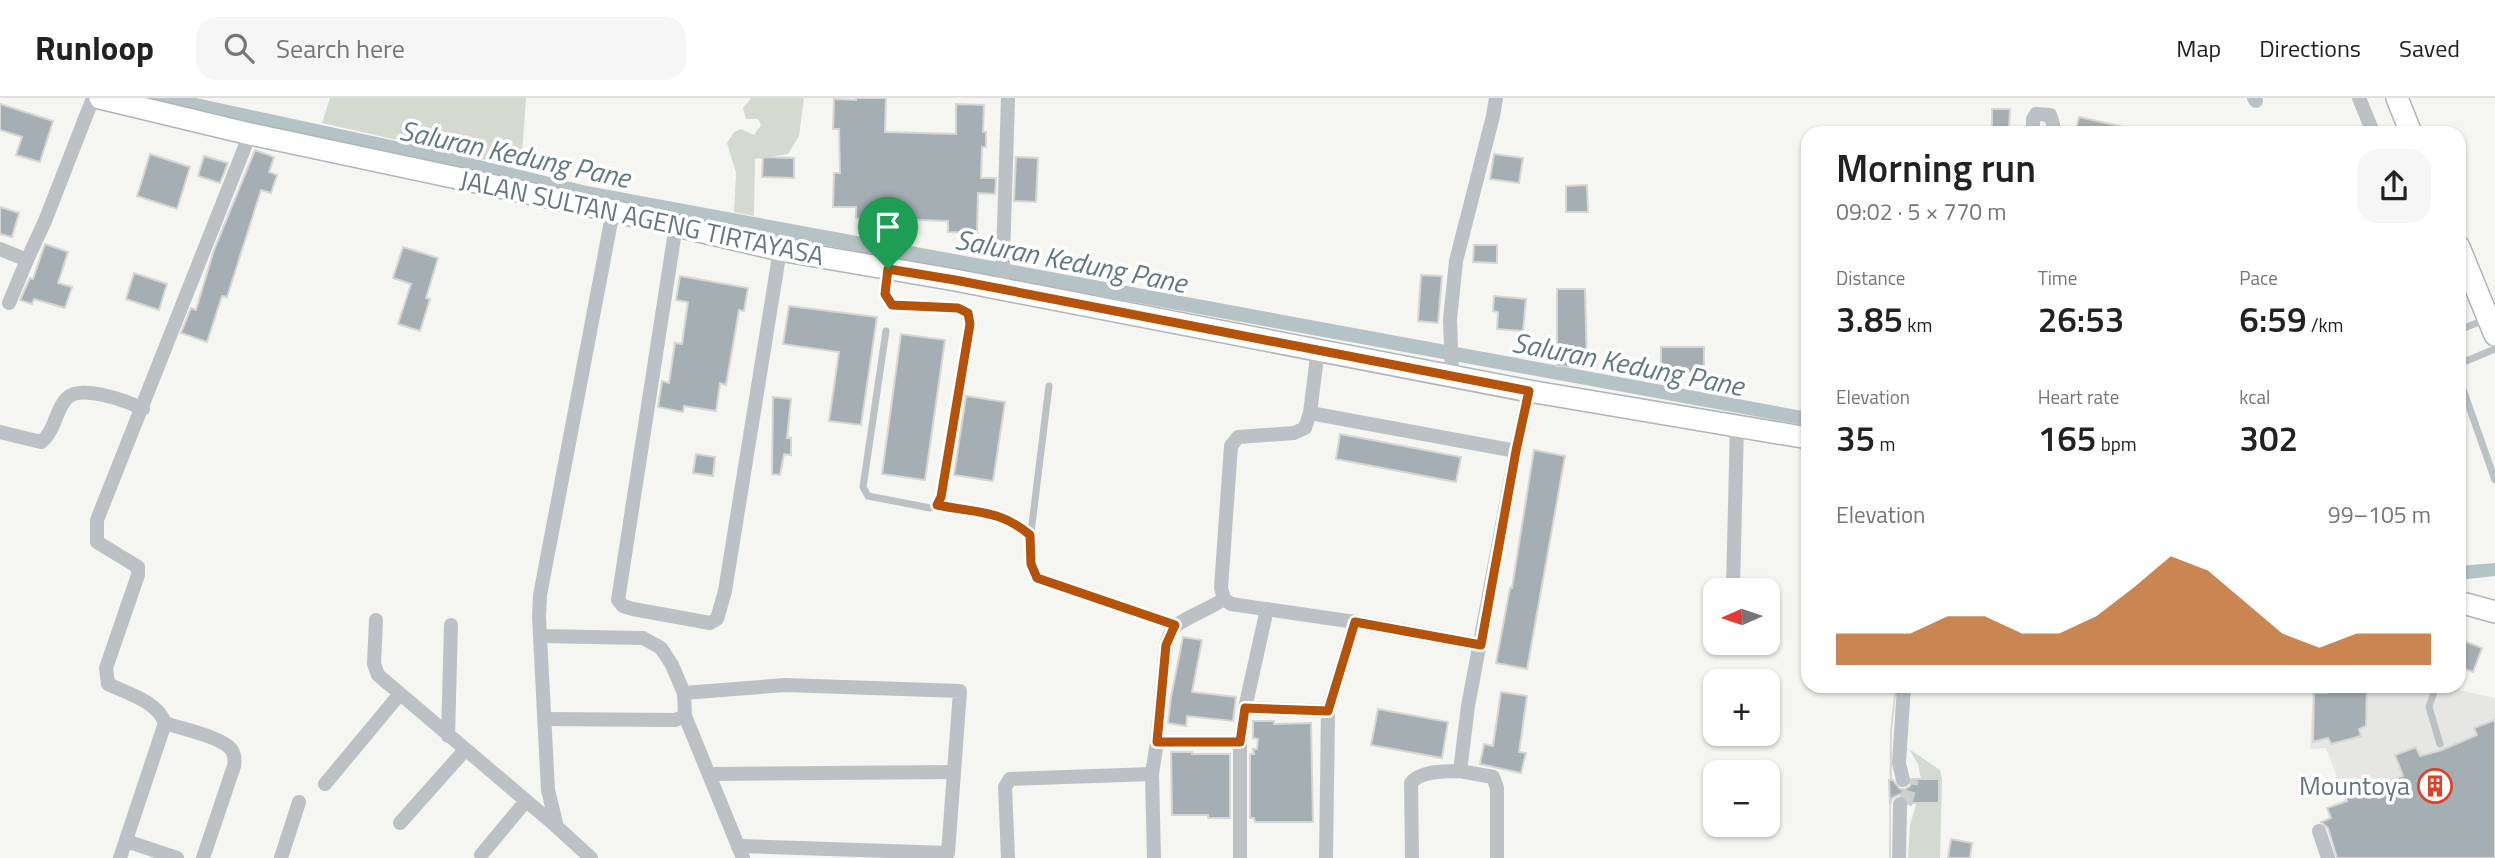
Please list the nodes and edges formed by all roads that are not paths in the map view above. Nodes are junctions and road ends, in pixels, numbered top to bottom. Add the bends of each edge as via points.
1 (1008, 98) edge
2 (1496, 98) edge
3 (2359, 98) edge
4 (2397, 98) edge
5 (104, 99) edge
6 (2034, 126) edge
7 (2053, 126) edge
8 (2371, 126) edge
9 (2409, 126) edge
10 (250, 134) junction
11 (613, 211) junction
12 (676, 225) junction
13 (0, 249) edge
14 (780, 250) junction
15 (27, 260) junction
16 (2466, 264) edge
17 (888, 269) junction
18 (1002, 286) junction
19 (9, 303) dead end
20 (2491, 326) edge
21 (2466, 329) edge
22 (886, 331) dead end
23 (1318, 349) junction
24 (2495, 349) edge
25 (2466, 361) edge
26 (1452, 370) junction
27 (1049, 386) dead end
28 (1529, 391) junction
29 (2466, 398) edge
30 (143, 409) junction
31 (1310, 413) junction
32 (1737, 425) junction
33 (0, 432) edge
34 (1801, 437) edge
35 (1516, 451) junction
36 (2495, 480) edge
37 (937, 505) junction
38 (1030, 535) junction
39 (1733, 578) edge
40 (1224, 598) junction
41 (1267, 609) junction
42 (2466, 609) edge
43 (2495, 612) edge
44 (376, 620) dead end
45 (1355, 622) junction
46 (451, 625) dead end
47 (1175, 625) junction
48 (540, 636) junction
49 (1481, 645) junction
50 (684, 693) junction
51 (1903, 693) edge
52 (2434, 693) edge
53 (399, 695) junction
54 (1245, 708) junction
55 (1328, 711) junction
56 (685, 716) junction
57 (545, 719) junction
58 (165, 723) junction
59 (448, 736) junction
60 (1157, 742) junction
61 (1240, 742) junction
62 (2440, 744) dead end
63 (465, 750) junction
64 (1460, 771) junction
65 (954, 772) junction
66 (709, 774) junction
67 (1152, 774) junction
68 (1908, 780) tunnel mouth
69 (325, 784) dead end
70 (526, 801) junction
71 (299, 802) dead end
72 (1903, 804) tunnel mouth
73 (400, 823) dead end
74 (557, 827) junction
75 (2319, 831) dead end
76 (126, 841) junction
77 (740, 852) edge
78 (481, 855) dead end
79 (582, 855) edge
80 (120, 858) edge
81 (177, 858) edge
82 (203, 858) edge
83 (281, 858) edge
84 (1008, 858) edge
85 (1154, 858) edge
86 (1240, 858) edge
87 (1326, 858) edge
88 (1412, 858) edge
89 (1497, 858) edge
90 (1899, 858) edge
91 (2328, 858) edge

1 - 18 street
2 - 26 street via 1456,261 1451,300
3 - 8 street
4 - 9 main road
5 - 10 main road, JALAN SULTAN AGENG TIRTAYASA
5 - 15 street
6 - 7 street via 2036,114 2042,113 2050,115
10 - 11 main road, JALAN SULTAN AGENG TIRTAYASA
10 - 30 street
11 - 12 main road, JALAN SULTAN AGENG TIRTAYASA
11 - 48 street via 540,595
12 - 14 main road, JALAN SULTAN AGENG TIRTAYASA
12 - 14 street via 618,600 623,607 710,623 717,619
13 - 15 street
14 - 17 main road, JALAN SULTAN AGENG TIRTAYASA
15 - 19 street
16 - 20 main road
17 - 18 main road, JALAN SULTAN AGENG TIRTAYASA
17 - 37 lane via 885,294 892,305 958,308 968,313 970,324
18 - 23 main road, JALAN SULTAN AGENG TIRTAYASA
20 - 21 lane
22 - 37 lane via 863,487 868,496 880,500 930,508
23 - 26 main road, JALAN SULTAN AGENG TIRTAYASA
23 - 31 street
24 - 25 lane
26 - 28 main road, JALAN SULTAN AGENG TIRTAYASA
27 - 38 lane
28 - 32 main road, JALAN SULTAN AGENG TIRTAYASA
28 - 35 street
29 - 36 lane
30 - 33 street via 107,395 73,394 41,442
30 - 58 street via 95,533 97,542 138,566 106,668 108,684 155,707
31 - 35 street
31 - 40 street via 1305,428 1294,433 1246,435 1231,446
32 - 34 main road, JALAN SULTAN AGENG TIRTAYASA
32 - 39 street
35 - 49 street
37 - 38 lane via 1006,517
38 - 47 lane via 1031,564 1037,578
40 - 41 street via 1231,604
40 - 47 street
41 - 45 street
41 - 54 street
42 - 43 main road
44 - 53 street via 374,664 378,675
45 - 49 street
45 - 55 street
46 - 59 street
47 - 60 street via 1166,645
48 - 50 street via 643,638 661,648
48 - 57 street
49 - 64 street
50 - 56 street
50 - 65 street via 785,685 960,691
51 - 68 street via 1899,750 1910,768
52 - 62 lane via 2429,708
53 - 59 street
53 - 69 street
54 - 55 street
54 - 61 street
55 - 87 street
56 - 57 street via 665,720
56 - 66 street
57 - 74 street via 548,790
58 - 76 street
58 - 82 street via 220,742 235,756
59 - 63 street
60 - 61 street
60 - 67 street
61 - 86 street
63 - 70 street
63 - 73 street
64 - 88 street via 1425,774 1411,783
64 - 89 street via 1493,776
65 - 66 street
65 - 77 street via 948,853
66 - 77 street
67 - 84 street via 1010,779 1005,787
67 - 85 street
70 - 74 street
70 - 78 street
71 - 83 street
72 - 90 street
74 - 79 street
75 - 91 street
76 - 80 street
76 - 81 street

